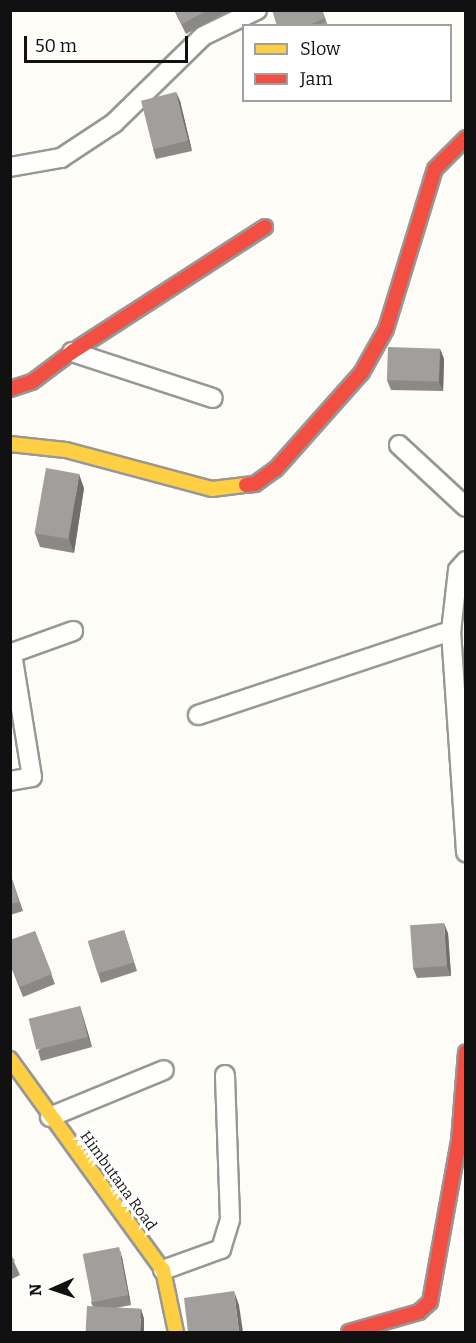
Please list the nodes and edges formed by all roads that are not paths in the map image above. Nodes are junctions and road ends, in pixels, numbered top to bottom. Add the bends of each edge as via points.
1 (257, 10) edge
2 (465, 138) edge
3 (10, 167) edge
4 (265, 226) dead end
5 (72, 352) junction
6 (10, 389) edge
7 (213, 398) dead end
8 (10, 444) edge
9 (399, 445) dead end
10 (465, 507) edge
11 (465, 561) edge
12 (73, 631) dead end
13 (452, 631) junction
14 (198, 715) dead end
15 (10, 781) edge
16 (465, 852) edge
17 (465, 1052) edge
18 (10, 1059) edge
19 (164, 1070) dead end
20 (225, 1075) dead end
21 (50, 1117) junction
22 (163, 1270) junction
23 (176, 1332) edge
24 (349, 1332) edge

1 - 3 street via 203,36 114,123 61,159
2 - 8 street via 435,169 386,329 362,372 276,470 255,484 212,489 66,450
4 - 5 street
5 - 6 street via 32,382
5 - 7 street
9 - 10 street
11 - 13 street via 458,570
12 - 15 street via 12,653 32,777
13 - 14 street
13 - 16 street
17 - 24 street via 459,1141 430,1302 418,1312
18 - 21 street, Himbutana Road
19 - 21 street
20 - 22 street via 230,1219 221,1249
21 - 22 street, Himbutana Road
22 - 23 street, Himbutana Road

